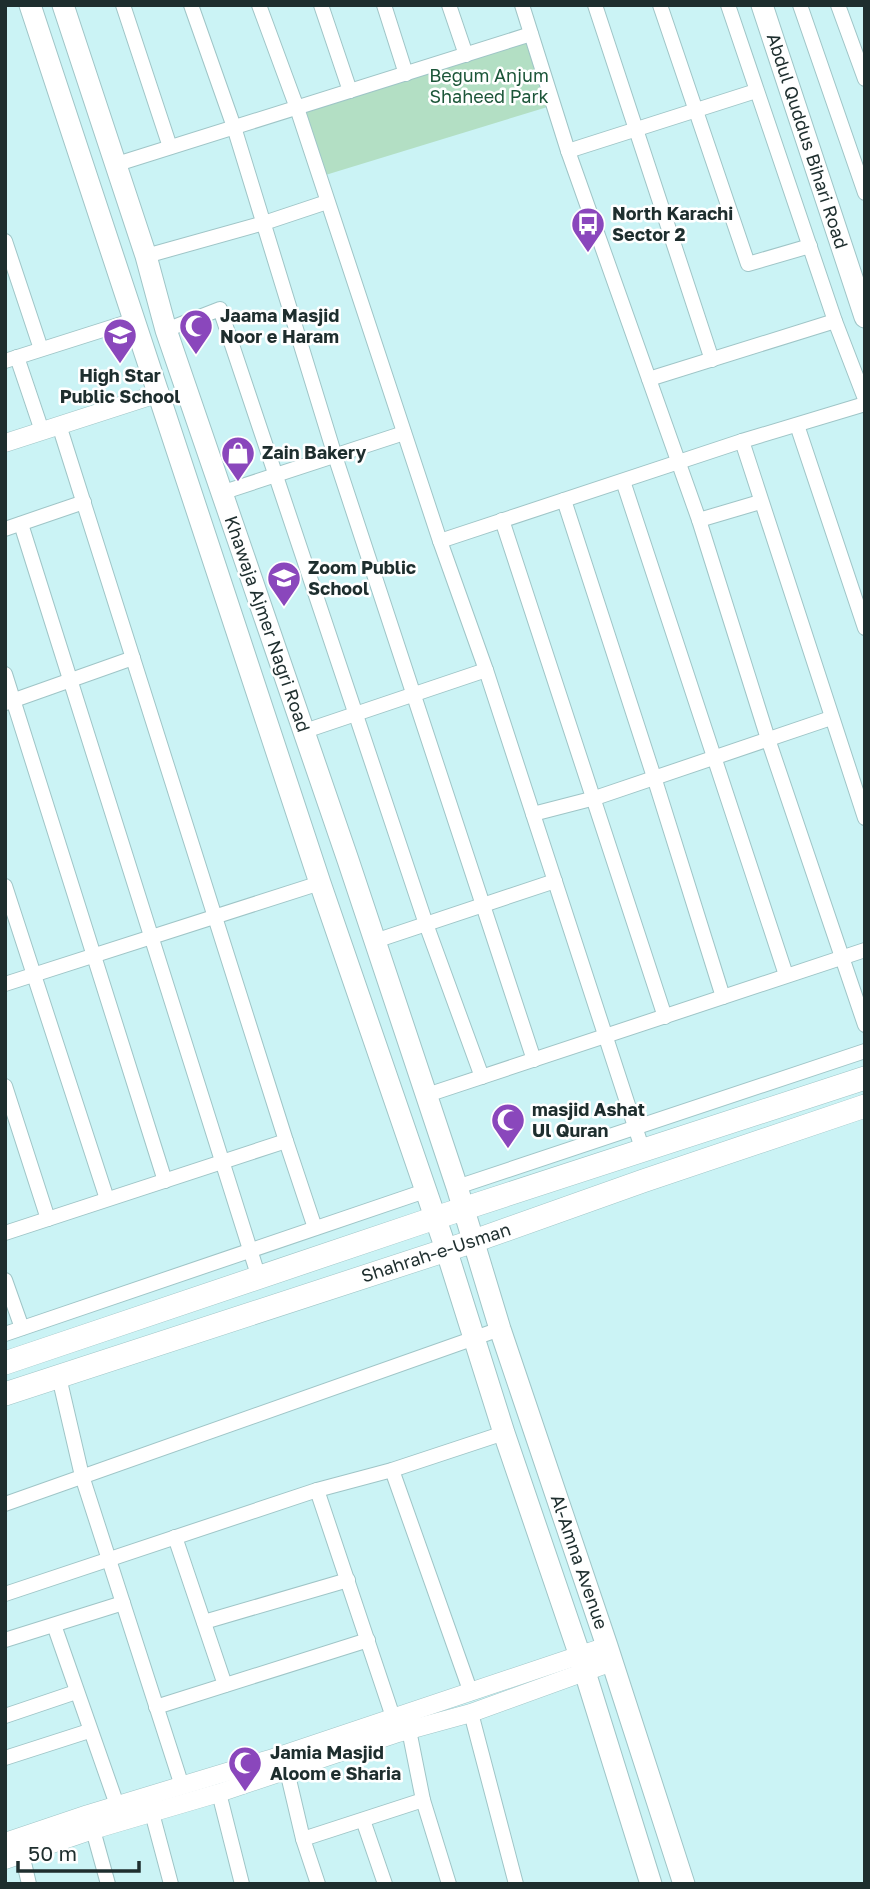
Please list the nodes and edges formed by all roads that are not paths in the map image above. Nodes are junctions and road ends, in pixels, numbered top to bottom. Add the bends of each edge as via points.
1 (30, 5) edge
2 (63, 5) edge
3 (123, 5) edge
4 (191, 5) edge
5 (260, 5) edge
6 (321, 5) edge
7 (384, 5) edge
8 (449, 5) edge
9 (522, 5) edge
10 (595, 5) edge
11 (660, 5) edge
12 (728, 5) edge
13 (762, 5) edge
14 (800, 5) edge
15 (838, 5) edge
16 (531, 34) junction
17 (466, 55) junction
18 (406, 74) junction
19 (865, 79) edge
20 (350, 91) junction
21 (756, 91) junction
22 (297, 108) junction
23 (695, 110) junction
24 (234, 127) junction
25 (635, 128) junction
26 (170, 147) junction
27 (569, 150) junction
28 (114, 165) junction
29 (865, 193) edge
30 (327, 202) junction
31 (264, 223) junction
32 (134, 224) junction
33 (105, 234) junction
34 (5, 241) edge
35 (810, 246) junction
36 (146, 256) junction
37 (865, 317) edge
38 (134, 320) junction
39 (835, 321) junction
40 (166, 330) junction
41 (41, 349) junction
42 (11, 359) edge
43 (712, 360) junction
44 (649, 379) junction
45 (160, 393) junction
46 (865, 401) edge
47 (797, 425) junction
48 (50, 428) junction
49 (404, 433) junction
50 (742, 441) junction
51 (5, 443) edge
52 (335, 456) junction
53 (678, 463) junction
54 (276, 475) junction
55 (623, 481) junction
56 (221, 493) junction
57 (564, 500) junction
58 (83, 502) junction
59 (760, 502) junction
60 (502, 520) junction
61 (699, 520) junction
62 (21, 524) junction
63 (5, 529) edge
64 (440, 541) junction
65 (258, 600) junction
66 (231, 610) junction
67 (865, 628) edge
68 (133, 658) junction
69 (486, 670) junction
70 (5, 674) edge
71 (71, 681) junction
72 (414, 694) junction
73 (10, 702) edge
74 (357, 713) junction
75 (831, 718) junction
76 (305, 731) junction
77 (768, 739) junction
78 (713, 758) junction
79 (654, 777) junction
80 (594, 798) junction
81 (533, 814) junction
82 (865, 818) edge
83 (555, 881) junction
84 (320, 883) junction
85 (5, 886) edge
86 (483, 906) junction
87 (216, 918) junction
88 (426, 924) junction
89 (152, 937) junction
90 (375, 941) junction
91 (865, 950) edge
92 (94, 956) junction
93 (843, 957) junction
94 (33, 975) junction
95 (786, 975) junction
96 (388, 979) junction
97 (5, 984) edge
98 (358, 991) junction
99 (723, 997) junction
100 (665, 1017) junction
101 (865, 1025) edge
102 (605, 1038) junction
103 (865, 1051) edge
104 (534, 1060) junction
105 (482, 1077) junction
106 (865, 1078) edge
107 (5, 1086) edge
108 (427, 1095) junction
109 (865, 1106) edge
110 (634, 1127) junction
111 (286, 1140) junction
112 (643, 1151) junction
113 (221, 1162) junction
114 (165, 1181) junction
115 (457, 1186) junction
116 (425, 1191) junction
117 (107, 1199) junction
118 (464, 1209) junction
119 (435, 1218) junction
120 (48, 1219) junction
121 (315, 1228) junction
122 (5, 1233) edge
123 (474, 1241) junction
124 (446, 1249) junction
125 (250, 1250) junction
126 (259, 1278) junction
127 (5, 1280) edge
128 (22, 1328) junction
129 (500, 1329) junction
130 (5, 1334) edge
131 (472, 1337) junction
132 (5, 1363) edge
133 (59, 1377) junction
134 (5, 1395) edge
135 (504, 1433) junction
136 (391, 1470) junction
137 (82, 1476) junction
138 (317, 1490) junction
139 (5, 1504) edge
140 (175, 1537) junction
141 (109, 1559) junction
142 (348, 1580) junction
143 (5, 1594) edge
144 (123, 1603) junction
145 (204, 1622) junction
146 (54, 1625) junction
147 (5, 1640) edge
148 (368, 1640) junction
149 (610, 1654) junction
150 (582, 1664) junction
151 (225, 1685) junction
152 (76, 1692) junction
153 (471, 1693) junction
154 (156, 1707) junction
155 (471, 1713) junction
156 (5, 1716) edge
157 (393, 1717) junction
158 (409, 1730) junction
159 (89, 1731) junction
160 (5, 1758) edge
161 (287, 1771) junction
162 (182, 1786) junction
163 (219, 1793) junction
164 (423, 1800) junction
165 (117, 1805) junction
166 (152, 1813) junction
167 (363, 1819) junction
168 (93, 1830) junction
169 (303, 1839) junction
170 (5, 1842) edge
171 (14, 1857) edge
172 (29, 1884) edge
173 (108, 1884) edge
174 (171, 1884) edge
175 (242, 1884) edge
176 (318, 1884) edge
177 (385, 1884) edge
178 (449, 1884) edge
179 (516, 1884) edge
180 (651, 1884) edge
181 (684, 1884) edge

1 - 33 main road, Khawaja Ajmer Nagri Road
2 - 28 main road, Khawaja Ajmer Nagri Road
3 - 26 street
4 - 24 street
5 - 22 street
6 - 20 street
7 - 18 street
8 - 17 street
9 - 16 street
10 - 25 street
11 - 23 street
12 - 21 street
13 - 37 main road, Abdul Quddus Bihari Road
14 - 29 street
15 - 19 street
16 - 17 street
16 - 27 street
17 - 18 street
18 - 20 street
20 - 22 street
21 - 23 street
21 - 35 street
22 - 24 street
22 - 30 street
23 - 25 street
23 - 35 street via 748,264
24 - 26 street
24 - 31 street
25 - 27 street
25 - 43 street
26 - 28 street
27 - 44 street
28 - 32 main road, Khawaja Ajmer Nagri Road
30 - 31 street
30 - 49 street
31 - 36 street
31 - 52 street
32 - 33 main road
32 - 36 main road, Khawaja Ajmer Nagri Road
33 - 38 main road, Khawaja Ajmer Nagri Road
34 - 41 street
35 - 39 street
36 - 40 main road, Khawaja Ajmer Nagri Road
38 - 41 street
38 - 45 main road, Khawaja Ajmer Nagri Road
39 - 43 street
39 - 46 street
40 - 54 street via 220,309
40 - 56 main road, Khawaja Ajmer Nagri Road
41 - 42 street
42 - 48 street
43 - 44 street
44 - 53 street
45 - 48 street
45 - 66 main road, Khawaja Ajmer Nagri Road
46 - 47 street
47 - 50 street
47 - 67 street
48 - 51 street
48 - 58 street
49 - 52 street
49 - 64 street
50 - 53 street
50 - 59 street
52 - 54 street
52 - 72 street
53 - 55 street
53 - 61 street
54 - 56 street
54 - 74 street
55 - 57 street
55 - 78 street
56 - 65 main road, Khawaja Ajmer Nagri Road
57 - 60 street
57 - 79 street
58 - 62 street
58 - 68 street
59 - 61 street
59 - 75 street
60 - 64 street
60 - 80 street
61 - 77 street
62 - 63 street
62 - 71 street
64 - 69 street
65 - 66 main road
65 - 76 main road, Khawaja Ajmer Nagri Road
66 - 84 main road, Khawaja Ajmer Nagri Road
68 - 71 street
68 - 87 street
69 - 72 street
69 - 81 street
70 - 73 street
71 - 73 street
71 - 89 street
72 - 74 street
72 - 86 street
73 - 92 street
74 - 76 street
74 - 88 street
75 - 77 street
75 - 82 street
76 - 90 main road, Khawaja Ajmer Nagri Road
77 - 78 street
77 - 93 street
78 - 79 street
78 - 95 street
79 - 80 street
79 - 99 street
80 - 81 street
80 - 100 street
81 - 83 street
83 - 86 street
83 - 102 street
84 - 87 street
84 - 98 main road, Khawaja Ajmer Nagri Road
85 - 94 street
86 - 88 street
86 - 104 street
87 - 89 street
87 - 111 street
88 - 90 street
88 - 105 street
89 - 92 street
89 - 113 street
90 - 96 main road, Khawaja Ajmer Nagri Road
91 - 93 street
92 - 94 street
92 - 114 street
93 - 95 street
93 - 101 street
94 - 97 street
94 - 117 street
95 - 99 street
96 - 98 main road
96 - 108 main road, Khawaja Ajmer Nagri Road
98 - 116 main road, Khawaja Ajmer Nagri Road
99 - 100 street
100 - 102 street
102 - 104 street
102 - 110 street
103 - 110 street
104 - 105 street
105 - 108 street
106 - 112 main road, Shahrah-e-Usman
107 - 120 street
108 - 115 main road, Khawaja Ajmer Nagri Road
109 - 123 main road, Shahrah-e-Usman
110 - 112 street
110 - 115 street
111 - 113 street
111 - 121 street
112 - 118 main road, Shahrah-e-Usman
113 - 114 street
113 - 125 street
114 - 117 street
115 - 118 main road, Khawaja Ajmer Nagri Road
116 - 119 main road, Khawaja Ajmer Nagri Road
116 - 121 street
117 - 120 street
118 - 119 main road, Shahrah-e-Usman
118 - 123 main road, Khawaja Ajmer Nagri Road
119 - 124 main road, Khawaja Ajmer Nagri Road
119 - 126 main road, Shahrah-e-Usman
120 - 122 street
121 - 125 street
123 - 124 main road, Shahrah-e-Usman
123 - 129 main road, Al-Amna Avenue
124 - 131 main road, Khawaja Ajmer Nagri Road
124 - 133 main road, Shahrah-e-Usman
125 - 126 street
125 - 128 street
126 - 132 main road, Shahrah-e-Usman
127 - 128 street
128 - 130 street
129 - 131 street
129 - 149 main road, Al-Amna Avenue
131 - 135 main road, Khawaja Ajmer Nagri Road
131 - 137 street
133 - 134 main road, Shahrah-e-Usman
133 - 137 street
135 - 136 street
135 - 150 main road, Khawaja Ajmer Nagri Road
136 - 138 street
136 - 153 street
137 - 139 street
137 - 141 street
138 - 140 street
138 - 142 street
140 - 141 street
140 - 145 street
141 - 143 street
141 - 144 street
142 - 145 street
142 - 148 street
144 - 146 street
144 - 154 street
145 - 151 street
146 - 147 street
146 - 152 street
148 - 151 street
148 - 157 street
149 - 150 street
149 - 181 main road, Al-Amna Avenue
150 - 153 street
150 - 155 street
150 - 180 main road, Khawaja Ajmer Nagri Road
151 - 154 street
152 - 156 street
152 - 159 street
153 - 157 street
154 - 162 street
155 - 158 street
155 - 179 street
157 - 162 street
158 - 161 street
158 - 164 street
159 - 160 street
159 - 165 street
161 - 163 street
161 - 169 street
162 - 165 street
163 - 166 street
163 - 175 street
164 - 167 street
164 - 178 street
165 - 170 street
166 - 168 street
166 - 174 street
167 - 169 street
167 - 177 street
168 - 171 street
168 - 173 street
169 - 176 street
171 - 172 street

